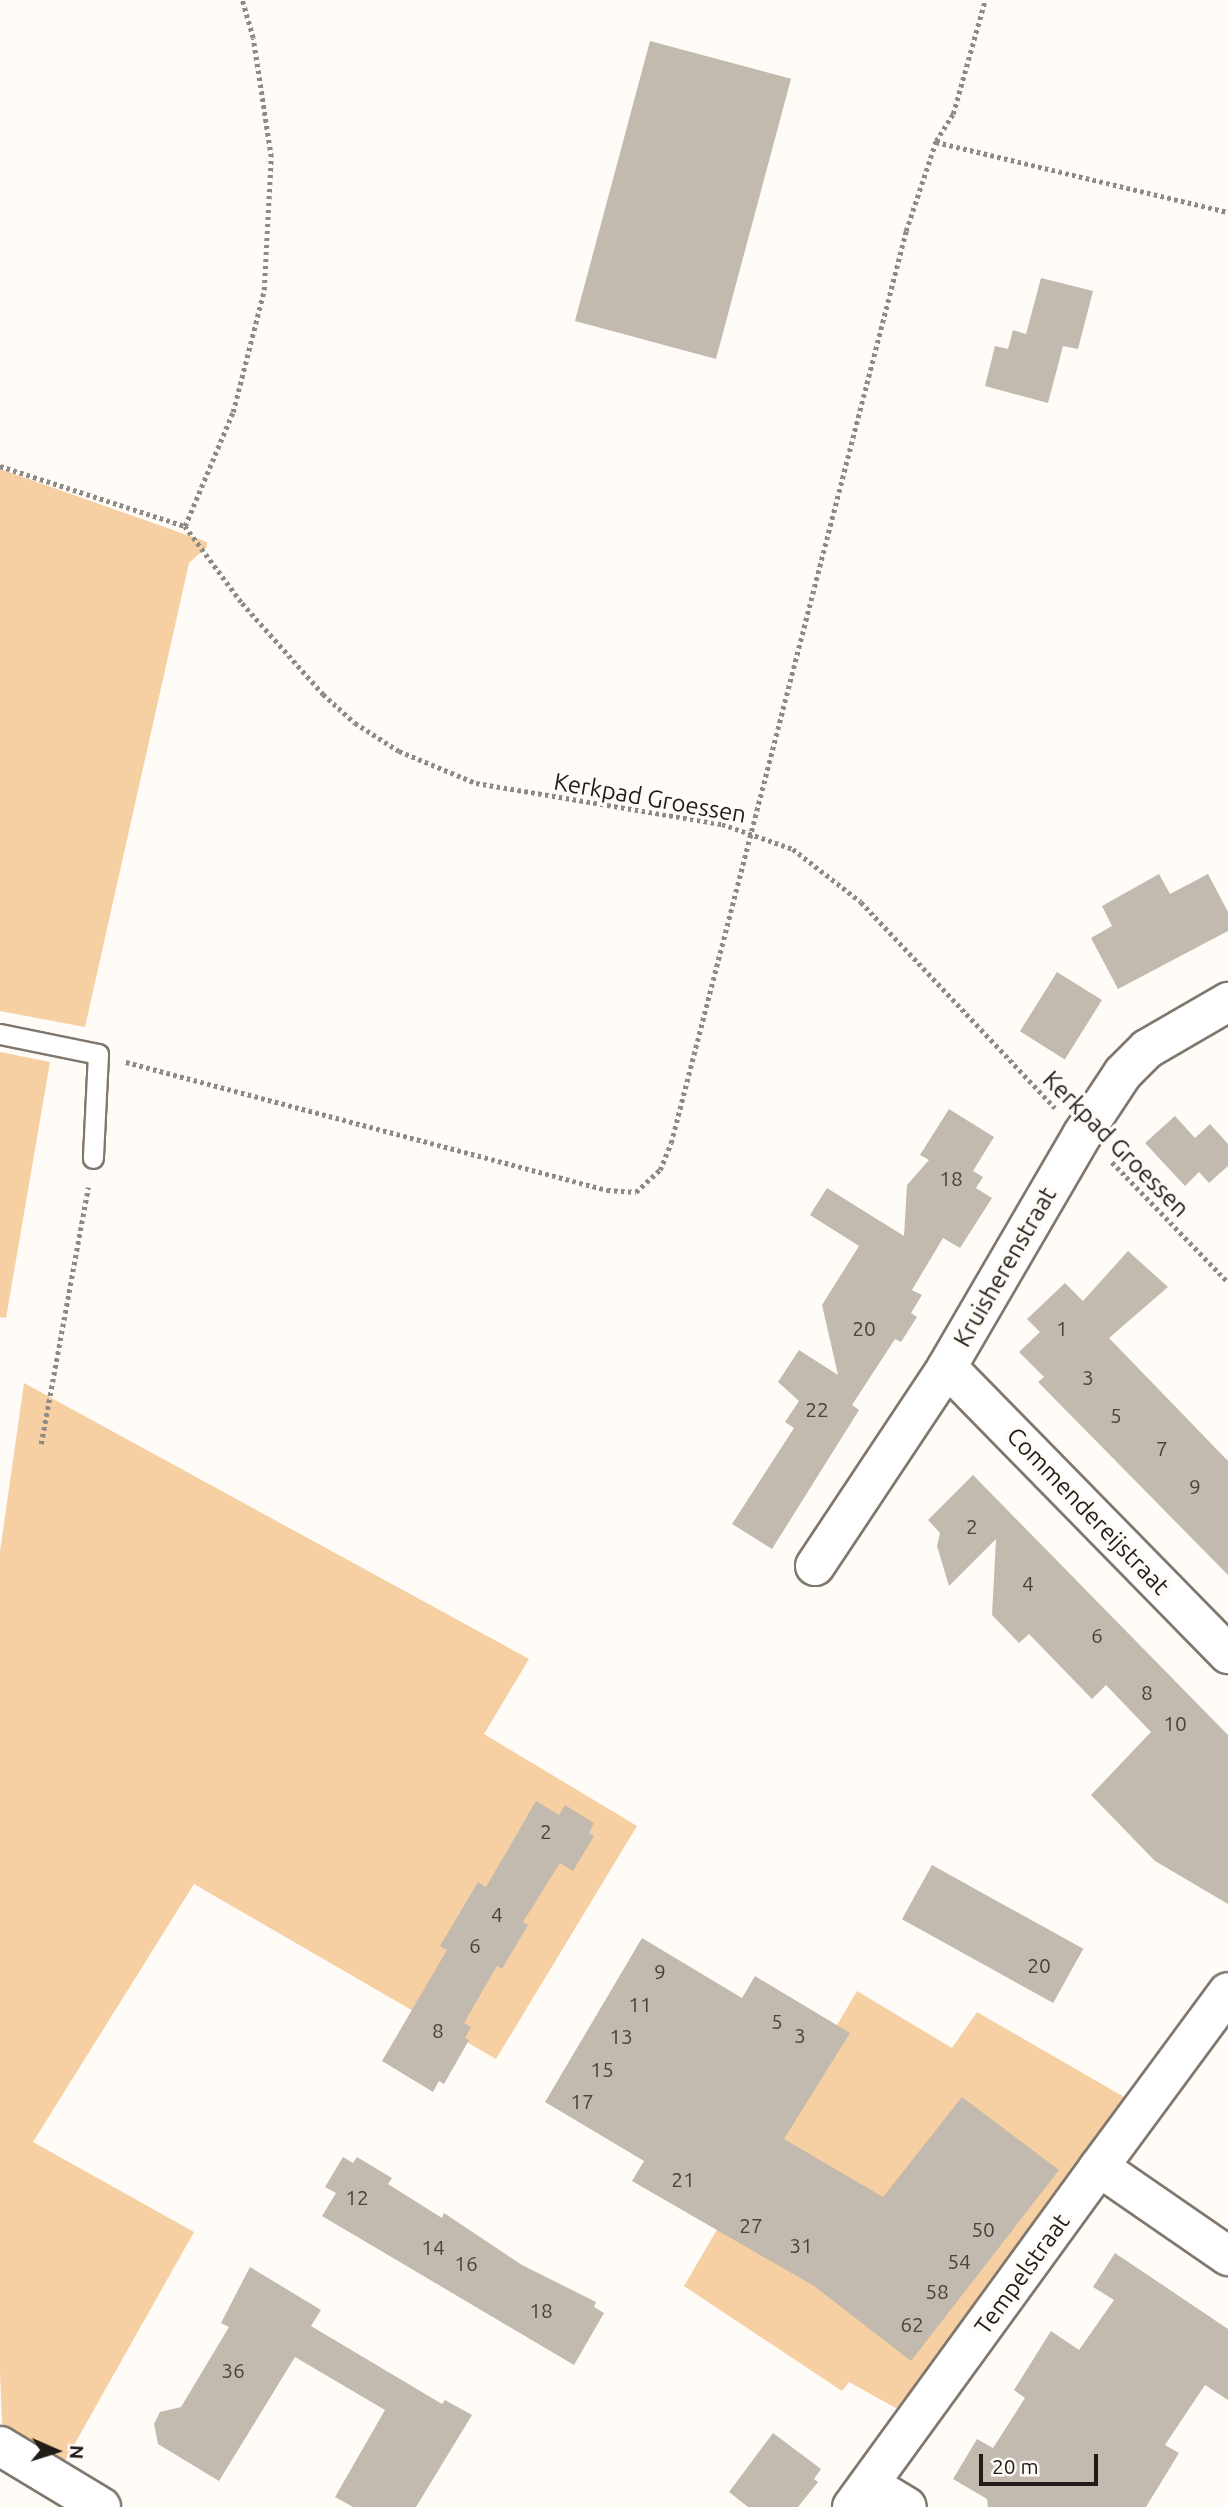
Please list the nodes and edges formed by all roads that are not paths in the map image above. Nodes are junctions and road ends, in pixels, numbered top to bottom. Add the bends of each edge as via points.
1 (1228, 1002) edge
2 (0, 1034) edge
3 (93, 1158) road end
4 (947, 1367) junction
5 (814, 1566) dead end
6 (1228, 1654) edge
7 (1228, 1992) edge
8 (1099, 2167) junction
9 (1228, 2256) edge
10 (0, 2446) edge
11 (861, 2496) edge
12 (101, 2507) edge
13 (907, 2507) edge

1 - 4 street, Kruisherenstraat via 1147,1049 1123,1073
2 - 3 lane via 98,1054
4 - 5 street, Kruisherenstraat
4 - 6 street, Commendereijstraat
7 - 8 street
8 - 9 street
8 - 11 street, Tempelstraat
10 - 12 street
11 - 13 street

